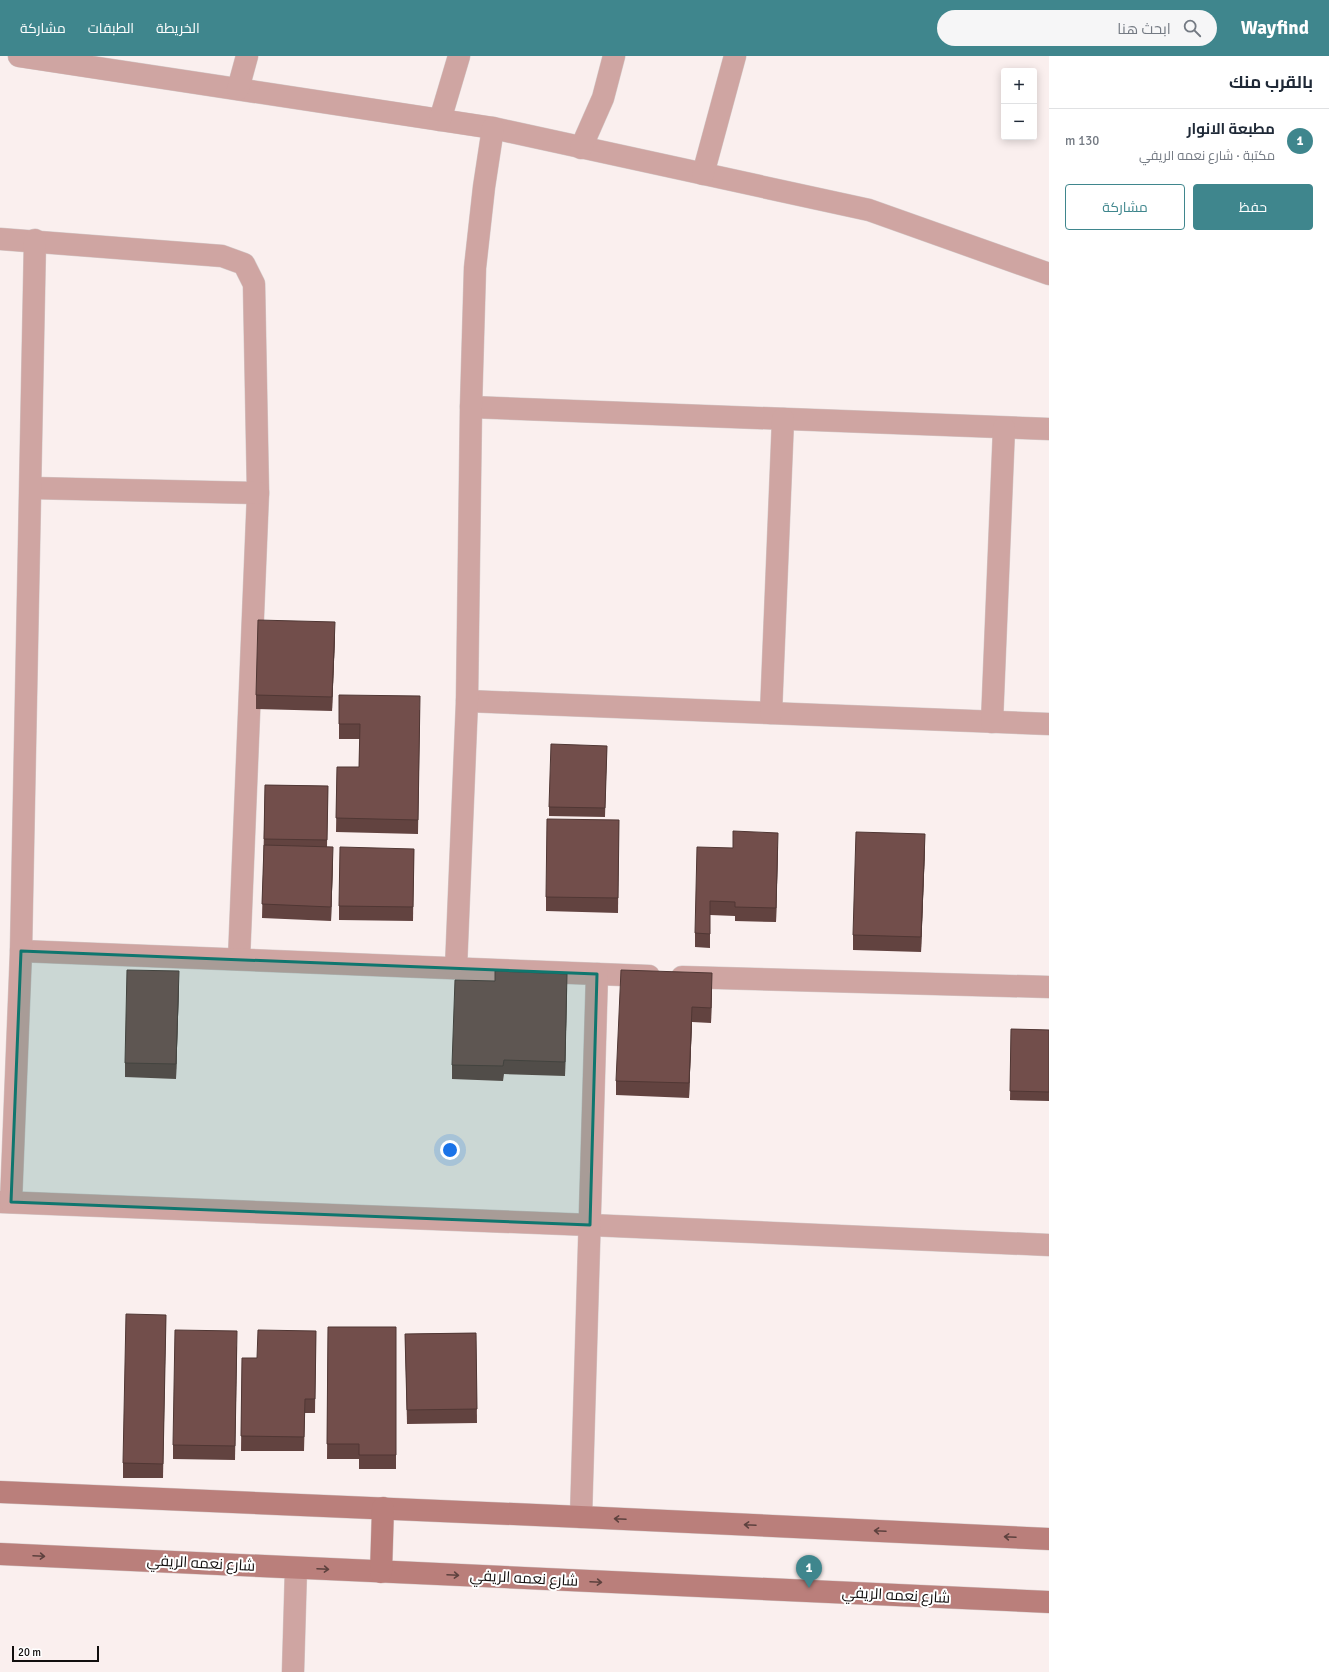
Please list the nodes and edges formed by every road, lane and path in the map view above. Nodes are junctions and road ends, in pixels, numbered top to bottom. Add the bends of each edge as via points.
1 (23, 56) edge
2 (247, 56) edge
3 (459, 56) edge
4 (614, 56) edge
5 (735, 56) edge
6 (238, 89) junction
7 (440, 120) junction
8 (493, 128) junction
9 (581, 148) junction
10 (703, 174) junction
11 (0, 238) edge
12 (35, 240) junction
13 (1049, 274) edge
14 (471, 407) junction
15 (783, 419) junction
16 (1004, 428) junction
17 (1049, 429) edge
18 (31, 488) junction
19 (258, 493) junction
20 (467, 701) junction
21 (771, 713) junction
22 (992, 722) junction
23 (1049, 724) edge
24 (21, 951) junction
25 (239, 959) junction
26 (456, 968) junction
27 (597, 974) junction
28 (1049, 987) edge
29 (5, 1202) edge
30 (590, 1224) junction
31 (1049, 1245) edge
32 (0, 1492) edge
33 (383, 1508) junction
34 (581, 1517) junction
35 (1049, 1539) edge
36 (0, 1554) edge
37 (296, 1568) junction
38 (381, 1572) junction
39 (1049, 1602) edge
40 (293, 1672) edge

1 - 6 street
2 - 6 street
3 - 7 street
4 - 9 street via 603,98
5 - 10 street
6 - 7 street
7 - 8 street
8 - 9 street
8 - 14 street via 475,268
9 - 10 street
10 - 13 street via 869,210
11 - 12 street
12 - 18 street
12 - 19 street via 222,256 244,264 254,284
14 - 15 street
14 - 20 street
15 - 16 street
15 - 21 street
16 - 17 street
16 - 22 street
18 - 19 street
18 - 24 street
19 - 25 street
20 - 21 street
20 - 26 street
21 - 22 street
22 - 23 street
24 - 25 street
24 - 29 street
25 - 26 street
26 - 27 street
27 - 28 street
27 - 30 street
29 - 30 street
30 - 31 street
30 - 34 street
32 - 33 street
33 - 34 street
33 - 38 street
35 -> 34 street
36 -> 37 street, شارع نعمه الريفي
37 -> 38 street, شارع نعمه الريفي
37 - 40 street
38 -> 39 street, شارع نعمه الريفي

